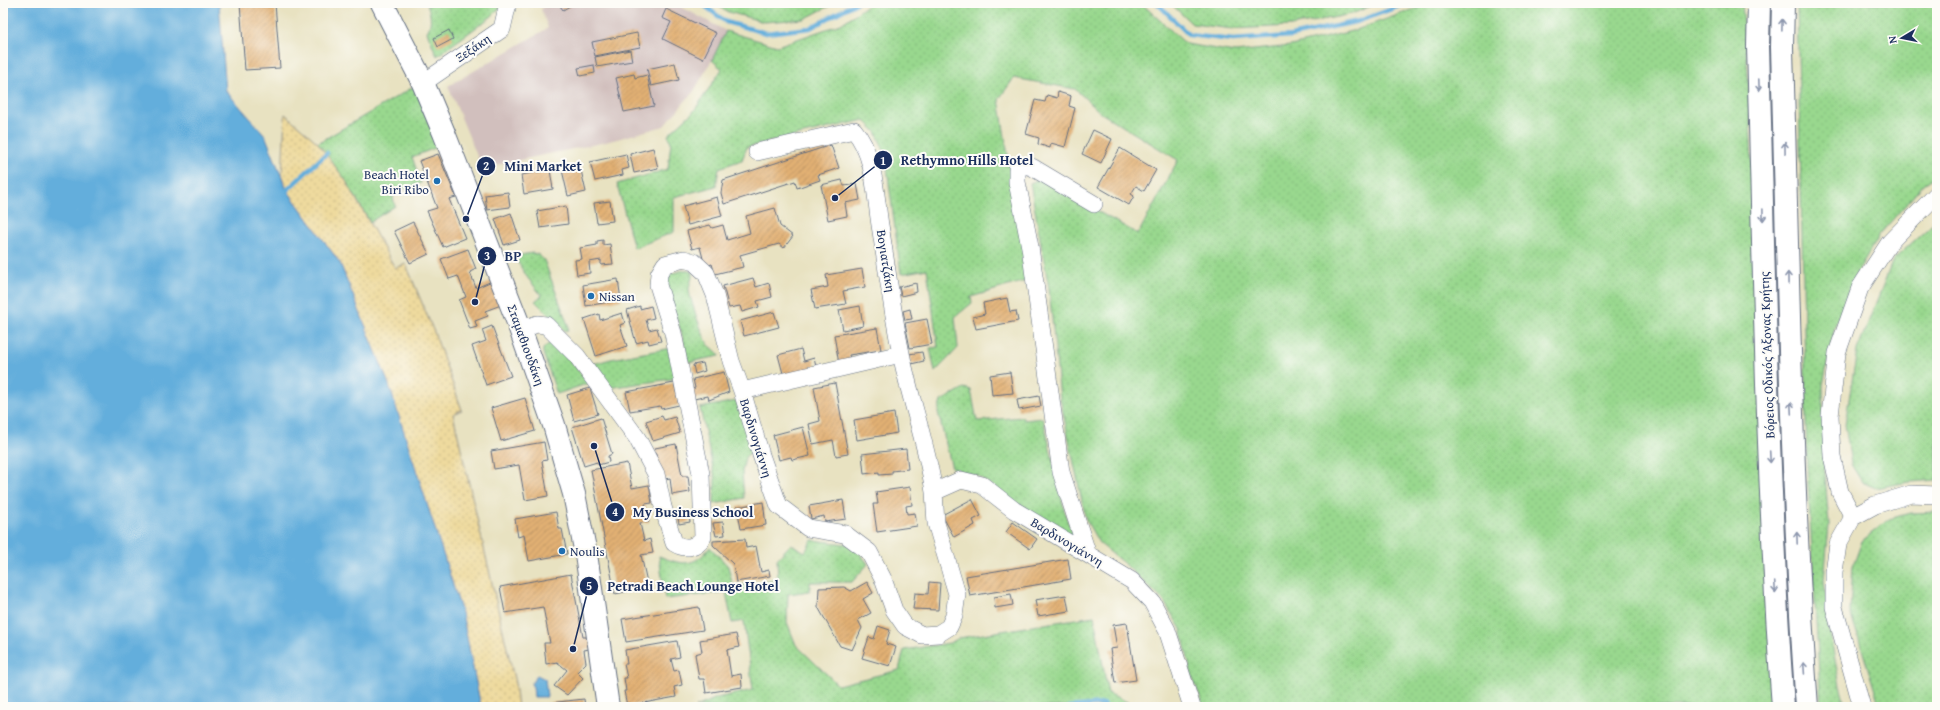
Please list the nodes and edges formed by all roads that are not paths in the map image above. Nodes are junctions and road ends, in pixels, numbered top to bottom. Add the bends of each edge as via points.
1 (382, 3) edge
2 (508, 3) edge
3 (1759, 3) edge
4 (1783, 3) edge
5 (423, 83) junction
6 (757, 152) dead end
7 (1937, 194) edge
8 (1094, 204) dead end
9 (520, 330) junction
10 (901, 354) junction
11 (742, 391) junction
12 (934, 492) junction
13 (1937, 495) edge
14 (1853, 517) junction
15 (1087, 552) junction
16 (608, 707) edge
17 (1192, 707) edge
18 (1783, 707) edge
19 (1807, 707) edge
20 (1862, 707) edge

1 - 5 main road, Σταμαθιουδάκη
2 - 5 street, Ξεξάκη via 502,29
3 -> 18 main road, Βόρειος Οδικός Άξονας Κρήτης via 1767,395
19 -> 4 main road, Βόρειος Οδικός Άξονας Κρήτης via 1800,619 1791,394
5 - 9 main road, Σταμαθιουδάκη
6 - 10 street, Βογιατζάκη via 854,130 863,141 876,196
7 - 14 street via 1890,242 1860,288 1837,353 1830,416 1832,456 1840,492
8 - 15 street via 1032,167 1023,165 1017,169 1061,472
9 - 11 street, Βαρδινογιάννη via 537,324 546,325 577,356 637,438 647,456 656,474 674,543 679,546 699,544 703,537 701,474 673,333 658,285 659,274 665,264 684,259 694,262 706,273 715,295 731,361
9 - 16 main road, Σταμαθιουδάκη via 554,425 574,494 586,554
10 - 11 street
10 - 12 street, Βογιατζάκη via 930,462
11 - 12 street, Βαρδινογιάννη via 760,456 779,506 808,528 845,534 868,552 883,579 894,610 905,626 922,635 938,634 949,627 954,616 957,594 936,523
12 - 15 street, Βαρδινογιάννη via 961,480 982,484 1014,510
13 - 14 street via 1911,494 1875,506
14 - 20 street via 1838,544 1834,572 1834,607
15 - 17 street, Βαρδινογιάννη via 1132,581 1152,602 1167,630

